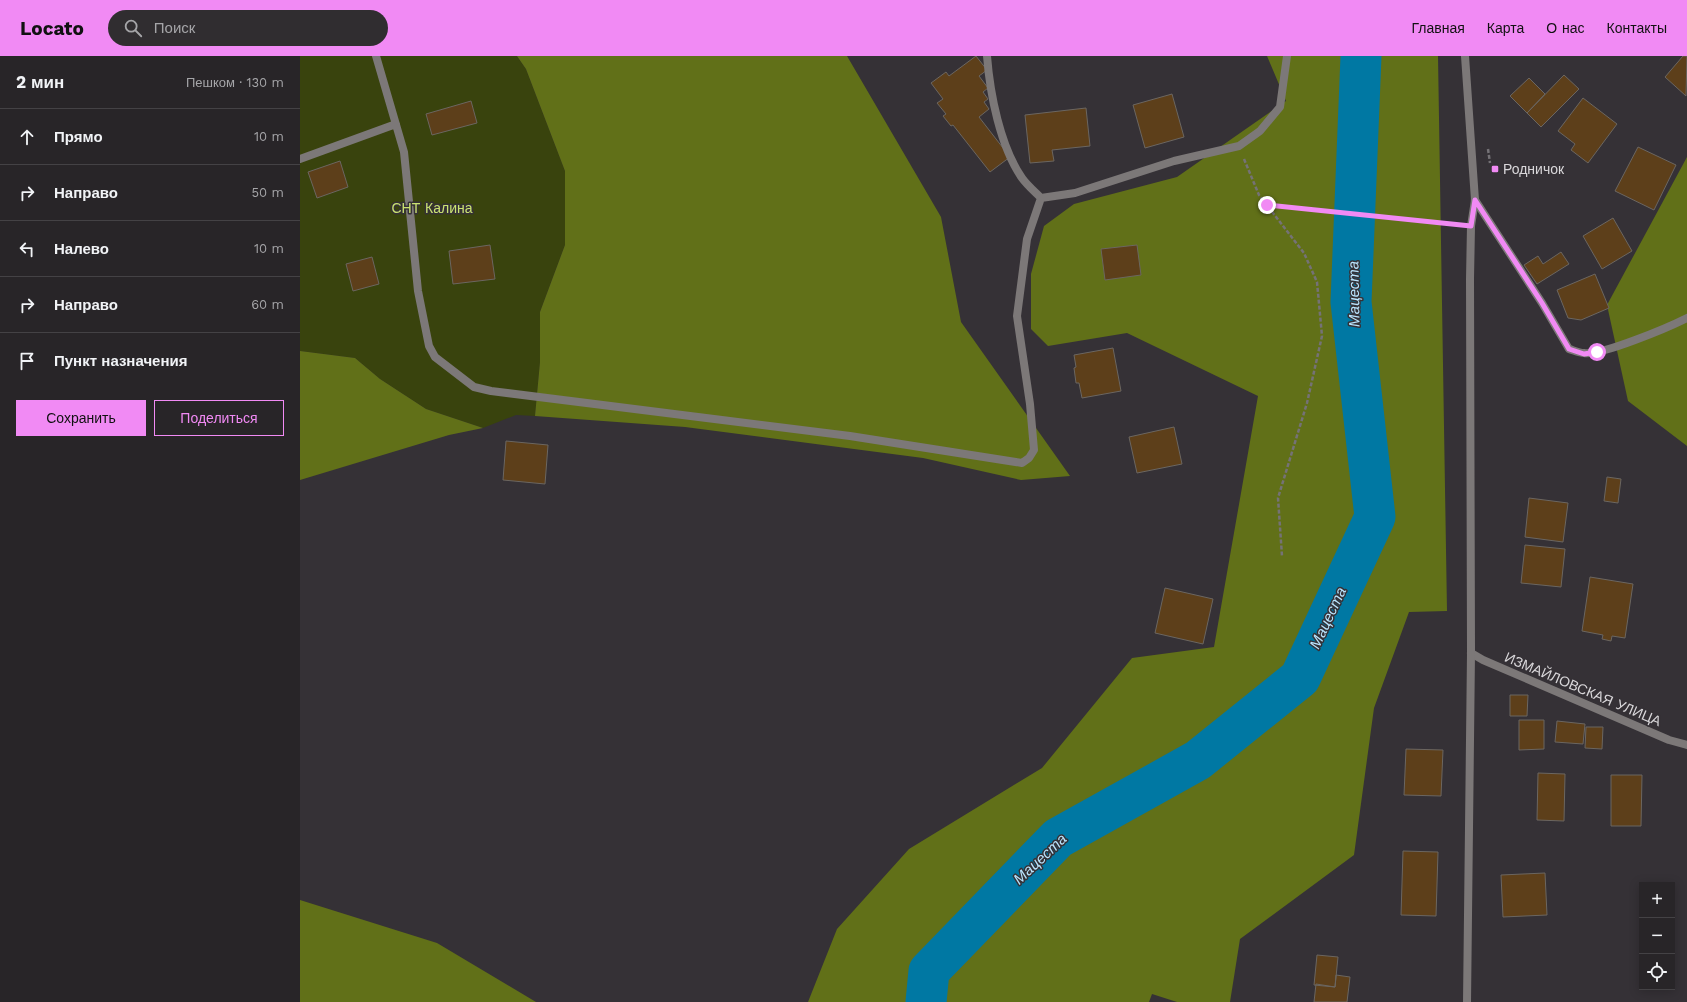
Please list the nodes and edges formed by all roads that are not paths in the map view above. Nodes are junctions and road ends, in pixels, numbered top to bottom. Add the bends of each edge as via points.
1 (376, 56) edge
2 (987, 56) edge
3 (1287, 56) edge
4 (1465, 56) edge
5 (396, 124) junction
6 (300, 159) edge
7 (1041, 198) junction
8 (1475, 200) junction
9 (1687, 318) edge
10 (1471, 653) junction
11 (1687, 745) edge
12 (1467, 1002) edge

1 - 5 street
2 - 7 street via 989,83 1014,165 1022,179
3 - 7 street via 1280,107 1260,131 1239,146 1174,160 1075,193
4 - 8 street
5 - 6 street
5 - 7 street via 404,152 418,291 429,346 435,358 474,387 850,436 1022,463 1034,450 1017,316 1026,239
8 - 9 street via 1569,349 1584,354 1597,352 1666,329
8 - 10 street via 1471,226
10 - 11 street, ИЗМАЙЛОВСКАЯ УЛИЦА via 1669,740
10 - 12 street

